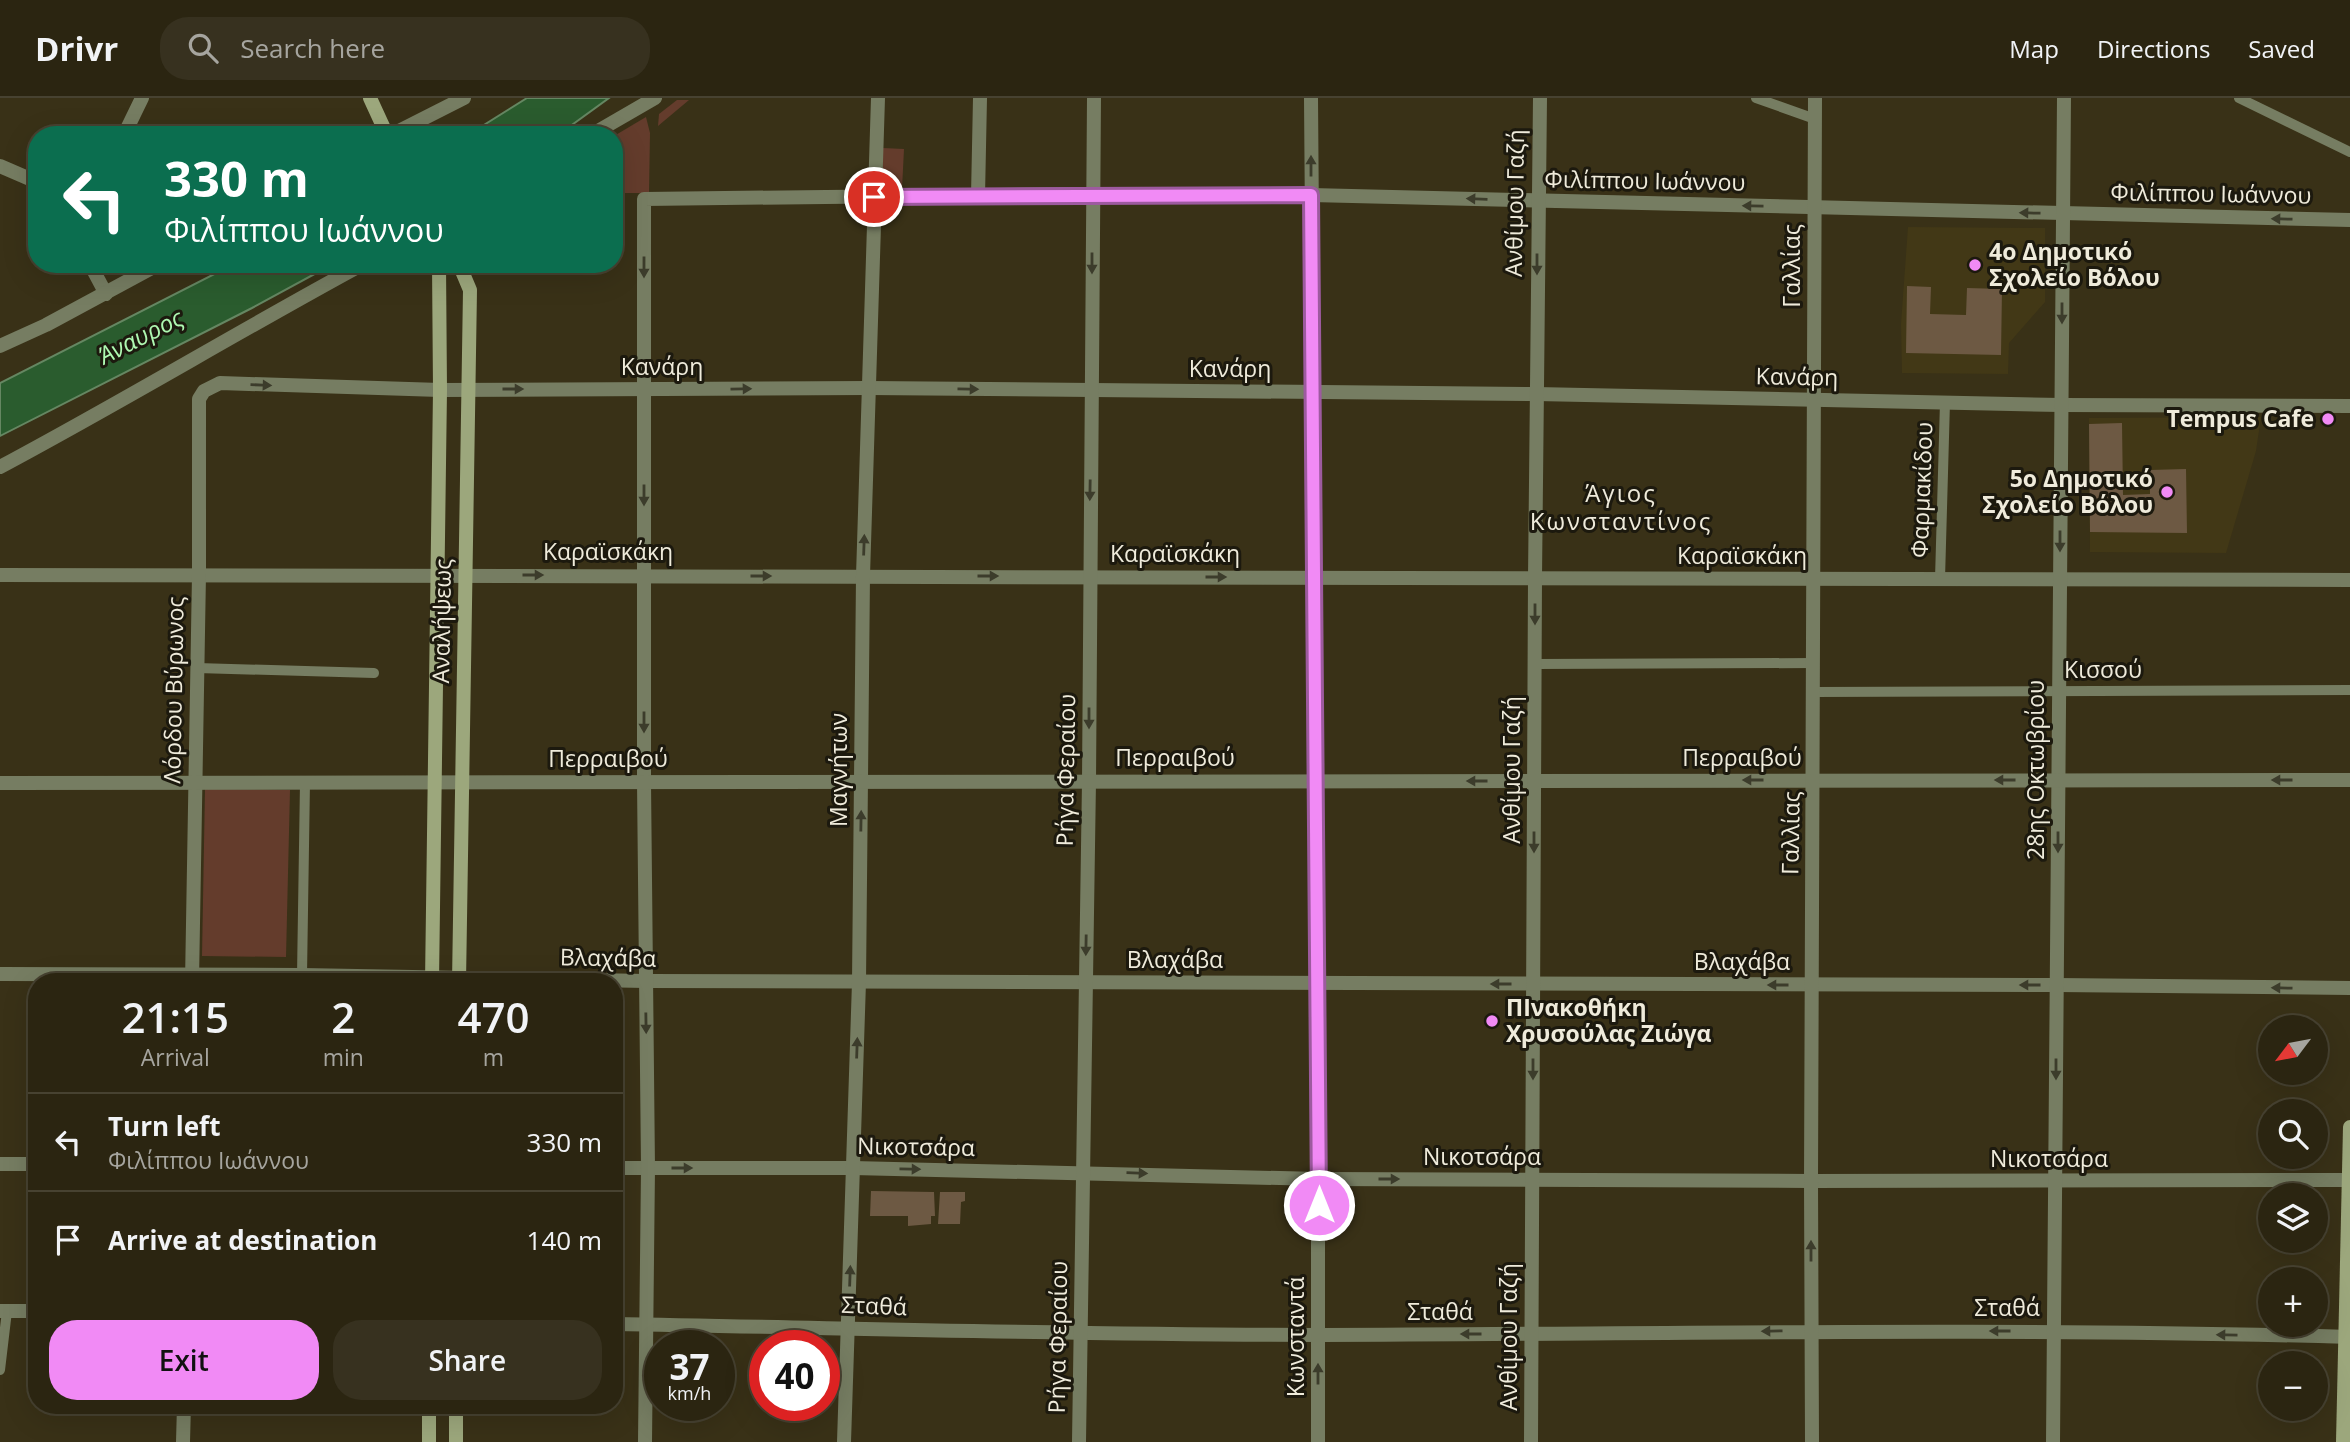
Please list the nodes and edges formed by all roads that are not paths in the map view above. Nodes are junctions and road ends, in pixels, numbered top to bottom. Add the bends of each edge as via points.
1 (142, 98) edge
2 (370, 98) edge
3 (464, 98) edge
4 (654, 98) edge
5 (877, 98) edge
6 (980, 98) edge
7 (1094, 98) edge
8 (1311, 98) edge
9 (1540, 98) edge
10 (1756, 98) edge
11 (1815, 98) edge
12 (2064, 98) edge
13 (2239, 98) edge
14 (1815, 119) junction
15 (128, 126) edge
16 (384, 126) edge
17 (407, 126) edge
18 (606, 126) edge
19 (2350, 152) edge
20 (0, 166) edge
21 (28, 178) edge
22 (1092, 194) junction
23 (978, 195) junction
24 (1311, 195) junction
25 (874, 197) junction
26 (1538, 201) junction
27 (1815, 207) junction
28 (2063, 214) junction
29 (2350, 220) edge
30 (95, 273) edge
31 (143, 273) edge
32 (347, 273) edge
33 (439, 273) edge
34 (463, 273) edge
35 (106, 294) junction
36 (0, 346) edge
37 (869, 388) junction
38 (469, 389) junction
39 (440, 390) junction
40 (645, 390) junction
41 (1091, 391) junction
42 (1312, 393) junction
43 (1536, 394) junction
44 (199, 399) joint
45 (1814, 400) junction
46 (1945, 402) junction
47 (2061, 405) junction
48 (2350, 406) edge
49 (0, 467) edge
50 (199, 574) junction
51 (0, 575) edge
52 (437, 575) junction
53 (465, 575) junction
54 (643, 575) junction
55 (863, 576) junction
56 (1090, 577) junction
57 (1314, 577) junction
58 (1535, 578) junction
59 (1814, 579) junction
60 (1940, 579) junction
61 (2060, 579) junction
62 (2350, 580) edge
63 (1814, 663) junction
64 (1535, 664) junction
65 (197, 668) junction
66 (374, 673) dead end
67 (2350, 690) edge
68 (2059, 691) junction
69 (1814, 692) junction
70 (1814, 780) junction
71 (2058, 780) junction
72 (2350, 780) edge
73 (1089, 781) junction
74 (1316, 781) junction
75 (1534, 781) junction
76 (195, 782) junction
77 (305, 782) junction
78 (434, 782) junction
79 (462, 782) junction
80 (644, 782) junction
81 (862, 782) junction
82 (0, 783) edge
83 (192, 973) edge
84 (302, 973) edge
85 (432, 973) edge
86 (459, 973) edge
87 (0, 974) edge
88 (28, 975) edge
89 (623, 981) edge
90 (646, 981) junction
91 (859, 982) junction
92 (1086, 982) junction
93 (1318, 983) junction
94 (1534, 984) junction
95 (1812, 985) junction
96 (2057, 985) junction
97 (2350, 988) edge
98 (2350, 1127) edge
99 (0, 1164) edge
100 (28, 1164) edge
101 (623, 1168) edge
102 (648, 1168) junction
103 (853, 1168) junction
104 (1084, 1172) junction
105 (1319, 1179) junction
106 (1533, 1180) junction
107 (2350, 1180) edge
108 (1811, 1181) junction
109 (2055, 1181) junction
110 (3, 1311) edge
111 (28, 1311) edge
112 (623, 1324) edge
113 (646, 1325) junction
114 (848, 1328) junction
115 (1812, 1331) junction
116 (2054, 1331) junction
117 (1080, 1334) junction
118 (1532, 1334) junction
119 (1318, 1335) junction
120 (2347, 1337) edge
121 (0, 1370) edge
122 (184, 1414) edge
123 (429, 1414) edge
124 (456, 1414) edge
125 (183, 1442) edge
126 (429, 1442) edge
127 (456, 1442) edge
128 (645, 1442) edge
129 (844, 1442) edge
130 (1079, 1442) edge
131 (1318, 1442) edge
132 (1531, 1442) edge
133 (1812, 1442) edge
134 (2053, 1442) edge
135 (2343, 1442) edge

1 - 15 street
2 - 16 main road
3 - 17 street
4 - 18 street
5 - 25 street, Μαγνήτων
6 - 23 street
7 - 22 street, Ρήγα Φεραίου
24 -> 8 street, Κωνσταντά
9 - 26 street, Ανθίμου Γαζή
10 - 14 lane
11 - 14 street, Γαλλίας
12 - 28 street, 28ης Οκτωβρίου
13 - 19 lane
14 - 27 street, Γαλλίας
20 - 21 street
22 - 23 street, Φιλίππου Ιωάννου
22 - 24 street, Φιλίππου Ιωάννου
22 -> 41 street, Ρήγα Φεραίου
23 - 25 street, Φιλίππου Ιωάννου
26 -> 24 street, Φιλίππου Ιωάννου
24 - 42 street, Κωνσταντά
25 - 37 street, Μαγνήτων
25 -> 40 street, Φιλίππου Ιωάννου via 644,199
27 -> 26 street, Φιλίππου Ιωάννου
26 -> 43 street, Ανθίμου Γαζή
28 -> 27 street, Φιλίππου Ιωάννου
27 - 45 street, Γαλλίας
29 -> 28 street, Φιλίππου Ιωάννου
28 -> 47 street, 28ης Οκτωβρίου
30 - 35 street
31 - 35 street
32 - 49 street
33 - 39 main road, Αναλήψεως
34 - 38 main road, Αναλήψεως via 470,290
35 - 36 street
40 -> 37 street, Κανάρη
37 -> 41 street, Κανάρη
55 -> 37 street, Μαγνήτων
38 - 39 street, Κανάρη
38 -> 40 street, Κανάρη
38 - 53 main road, Αναλήψεως
44 -> 39 street, Κανάρη via 220,383
39 - 52 main road, Αναλήψεως
40 -> 54 street
41 - 42 street, Κανάρη
41 -> 56 street, Ρήγα Φεραίου
42 - 43 street, Κανάρη
42 - 57 street, Κωνσταντά
43 - 45 street, Κανάρη
43 - 58 street, Ανθίμου Γαζή
44 - 50 street, Λόρδου Βύρωνος
45 - 46 street, Κανάρη
45 - 59 street, Γαλλίας
46 - 47 street, Κανάρη
46 - 60 lane, Φαρμακίδου
47 - 48 street, Κανάρη
47 -> 61 street, 28ης Οκτωβρίου
50 - 51 street, Καραϊσκάκη
50 - 52 street, Καραϊσκάκη
50 - 65 street, Λόρδου Βύρωνος
52 - 53 street, Καραϊσκάκη
52 - 78 main road, Αναλήψεως
53 -> 54 street, Καραϊσκάκη
53 - 79 main road, Αναλήψεως
54 -> 55 street, Καραϊσκάκη
54 -> 80 street
55 -> 56 street, Καραϊσκάκη
55 - 81 street, Μαγνήτων
56 -> 57 street, Καραϊσκάκη
56 -> 73 street, Ρήγα Φεραίου
57 - 58 street, Καραϊσκάκη
57 - 74 street, Κωνσταντά
58 - 59 street, Καραϊσκάκη
58 -> 64 street, Ανθίμου Γαζή
59 - 60 street, Καραϊσκάκη
59 - 63 street, Γαλλίας
60 - 61 street, Καραϊσκάκη
61 - 62 street, Καραϊσκάκη
61 - 68 street, 28ης Οκτωβρίου
63 - 64 lane
63 - 69 street, Γαλλίας
64 - 75 street, Ανθίμου Γαζή
65 - 66 lane
65 - 76 street, Λόρδου Βύρωνος
67 - 68 lane, Κισσού
68 - 69 lane, Κισσού
68 - 71 street, 28ης Οκτωβρίου
69 - 70 street, Γαλλίας
71 -> 70 street, Περραιβού
70 -> 75 street, Περραιβού
70 - 95 street, Γαλλίας
72 -> 71 street, Περραιβού
71 -> 96 street, 28ης Οκτωβρίου
73 - 74 street, Περραιβού
73 - 81 street, Περραιβού
73 -> 92 street, Ρήγα Φεραίου
75 -> 74 street, Περραιβού
74 - 93 street, Κωνσταντά
75 -> 94 street, Ανθίμου Γαζή
76 - 77 street, Περραιβού
76 - 82 street, Περραιβού
76 - 83 street, Λόρδου Βύρωνος
77 - 78 street, Περραιβού
77 - 84 lane
78 - 79 street, Περραιβού
78 - 85 main road, Αναλήψεως
79 - 80 street, Περραιβού
79 - 86 main road, Αναλήψεως
80 - 81 street, Περραιβού
80 - 90 street
91 -> 81 street, Μαγνήτων
87 - 88 street, Βλαχάβα
89 - 90 street, Βλαχάβα
90 - 91 street, Βλαχάβα
90 -> 102 street
91 - 92 street, Βλαχάβα
103 -> 91 street, Μαγνήτων
92 - 93 street, Βλαχάβα
92 - 104 street, Ρήγα Φεραίου
94 -> 93 street, Βλαχάβα
93 - 105 street, Κωνσταντά
95 -> 94 street, Βλαχάβα
94 -> 106 street, Ανθίμου Γαζή
96 -> 95 street, Βλαχάβα
95 - 108 street, Γαλλίας
97 -> 96 street, Βλαχάβα
96 -> 109 street, 28ης Οκτωβρίου
98 - 107 main road
99 - 100 street
101 - 102 street, Νικοτσάρα
102 -> 103 street, Νικοτσάρα
102 - 113 street
103 -> 104 street, Νικοτσάρα
114 -> 103 street, Μαγνήτων
104 -> 105 street, Νικοτσάρα
104 - 117 street, Ρήγα Φεραίου
105 -> 106 street, Νικοτσάρα
105 - 119 street, Κωνσταντά
106 - 108 street, Νικοτσάρα
106 - 118 street, Ανθίμου Γαζή
107 - 109 street, Νικοτσάρα
107 - 120 main road
108 - 109 street, Νικοτσάρα
115 -> 108 street, Γαλλίας
109 - 116 street, 28ης Οκτωβρίου
110 - 111 street
110 - 121 lane
112 - 113 street, Σταθά
113 - 114 street, Σταθά
113 - 128 street
114 - 117 street, Σταθά
114 - 129 street, Μαγνήτων
116 -> 115 street, Σταθά
115 -> 118 street, Σταθά
115 - 133 street, Γαλλίας
120 -> 116 street, Σταθά
116 - 134 street, 28ης Οκτωβρίου
117 - 119 street, Σταθά
117 - 130 street, Ρήγα Φεραίου
118 -> 119 street, Σταθά
118 - 132 street, Ανθίμου Γαζή
131 -> 119 street, Κωνσταντά
120 - 135 main road
122 - 125 street
123 - 126 main road
124 - 127 main road

